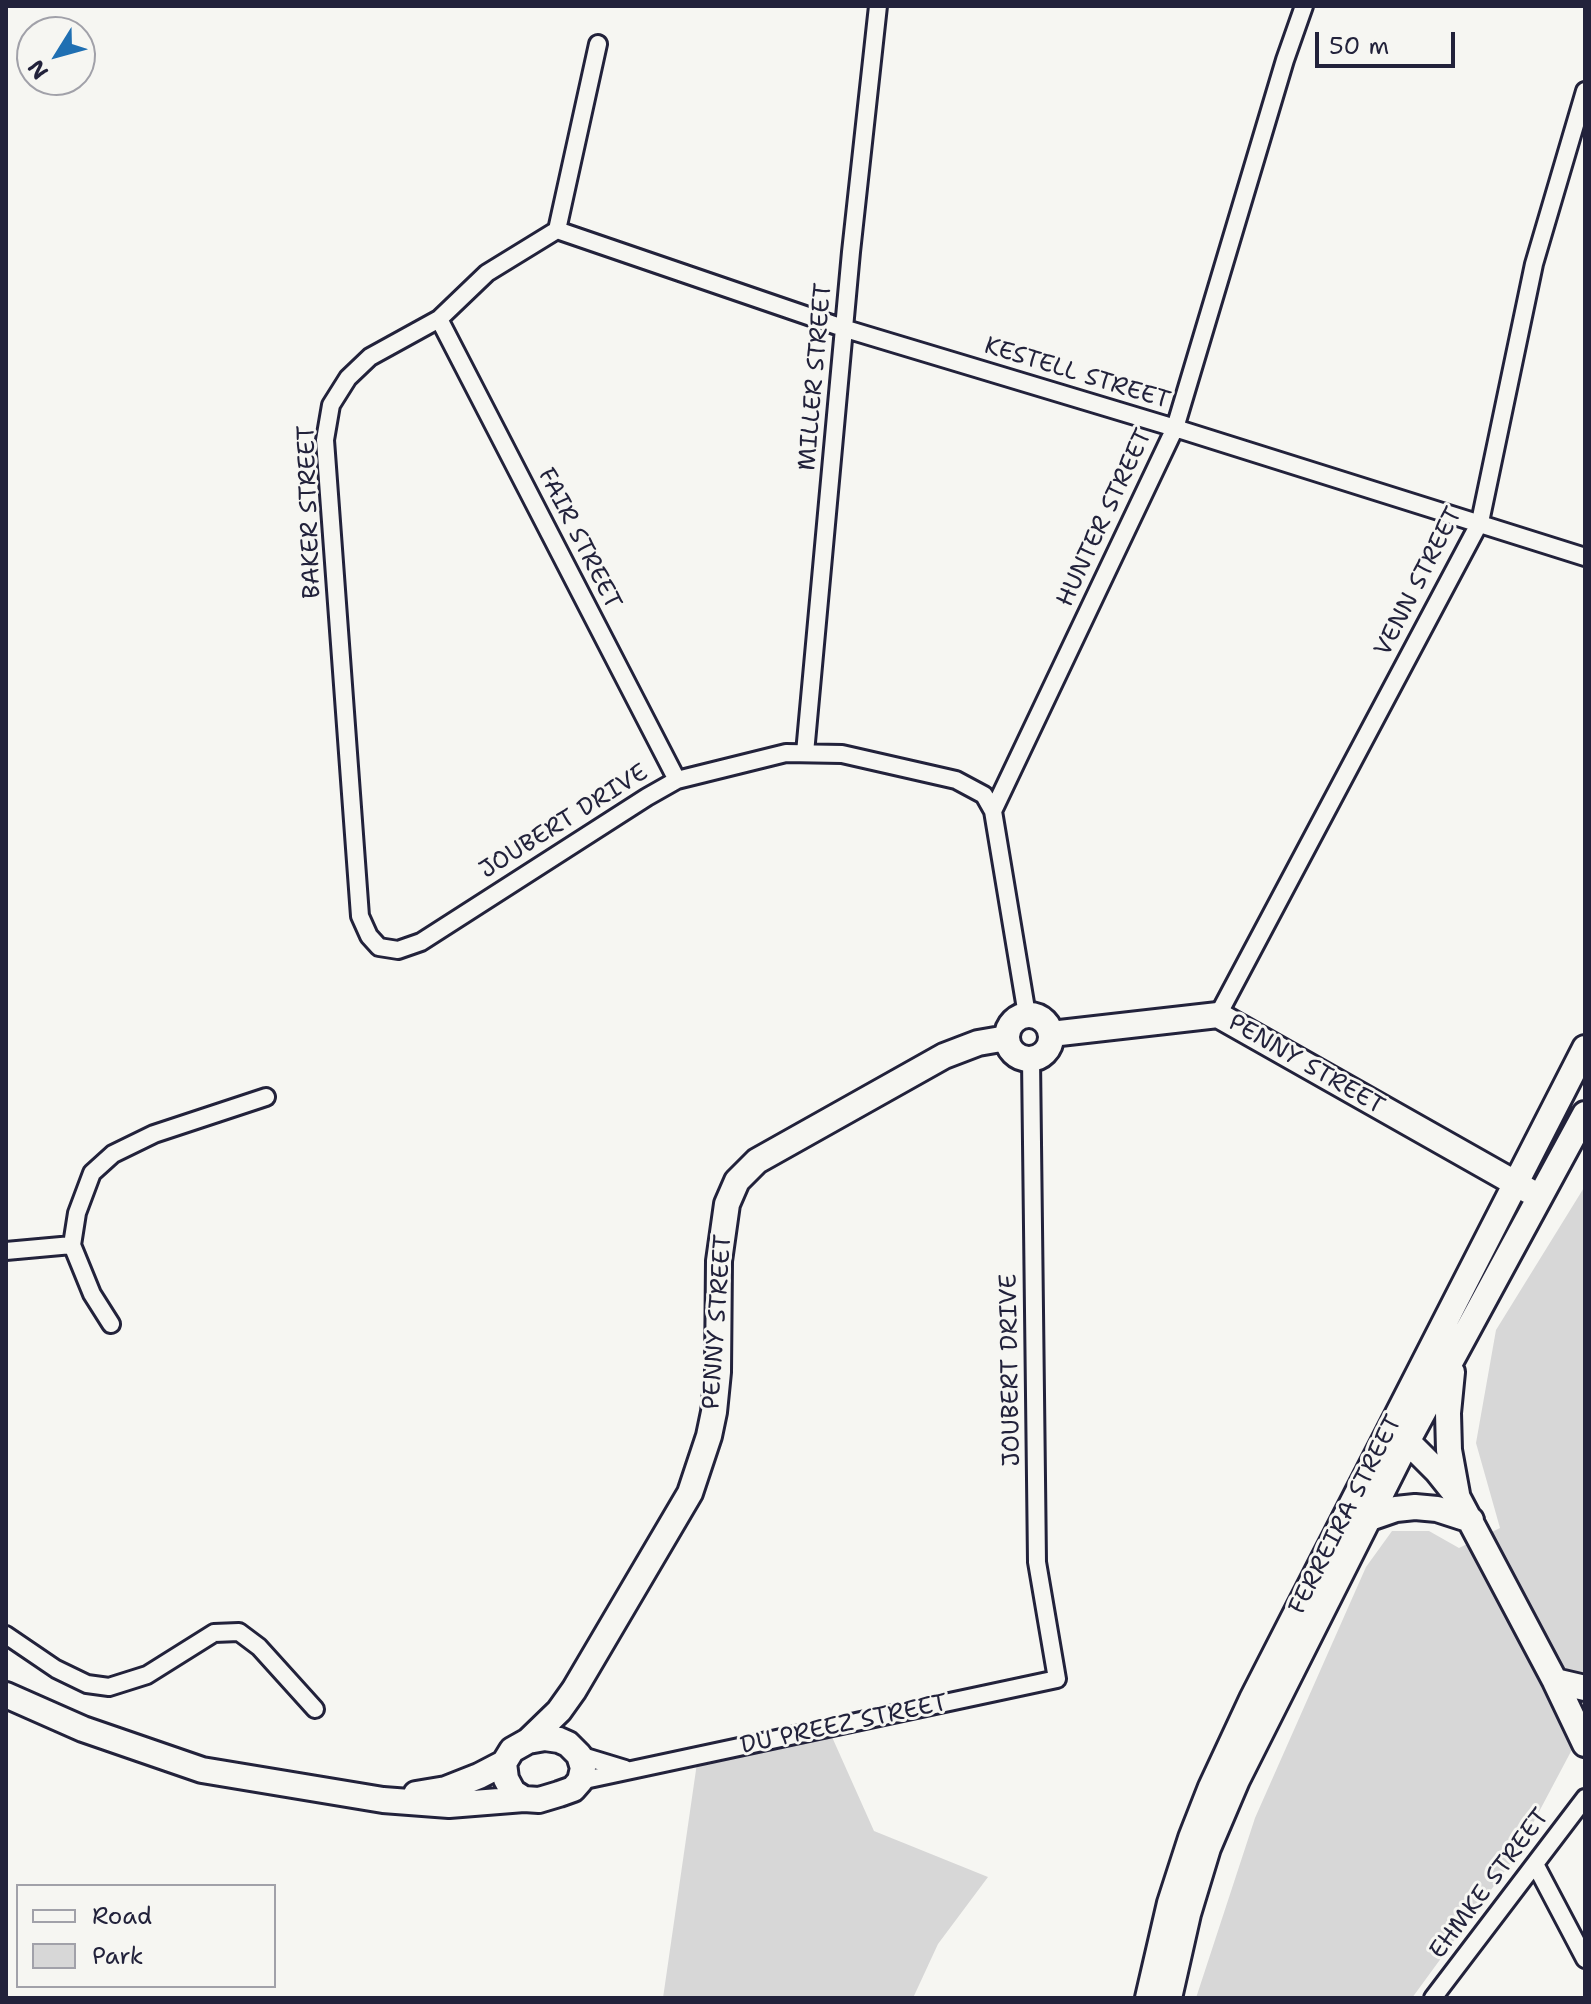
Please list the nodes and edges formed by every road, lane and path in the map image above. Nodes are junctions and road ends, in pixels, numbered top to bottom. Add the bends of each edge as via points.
1 (878, 6) edge
2 (1304, 6) edge
3 (598, 44) dead end
4 (1585, 91) edge
5 (557, 230) junction
6 (439, 319) junction
7 (846, 329) junction
8 (1175, 428) junction
9 (1480, 522) junction
10 (1585, 557) edge
11 (805, 753) junction
12 (677, 780) junction
13 (993, 811) junction
14 (379, 947) joint
15 (1027, 1015) junction
16 (1218, 1015) junction
17 (1051, 1034) junction
18 (1007, 1038) junction
19 (1585, 1048) edge
20 (1031, 1059) junction
21 (266, 1097) dead end
22 (1585, 1114) edge
23 (1515, 1183) junction
24 (1540, 1197) junction
25 (72, 1245) junction
26 (6, 1251) edge
27 (111, 1324) dead end
28 (1453, 1361) junction
29 (1399, 1433) junction
30 (1457, 1496) junction
31 (1370, 1518) junction
32 (1471, 1520) junction
33 (6, 1635) edge
34 (1057, 1679) joint
35 (1555, 1681) junction
36 (1585, 1688) edge
37 (574, 1690) junction
38 (6, 1695) edge
39 (315, 1709) dead end
40 (528, 1741) junction
41 (1585, 1744) edge
42 (574, 1750) junction
43 (504, 1763) junction
44 (631, 1771) junction
45 (580, 1781) junction
46 (1585, 1798) edge
47 (524, 1799) junction
48 (383, 1800) junction
49 (1535, 1864) junction
50 (1585, 1959) edge
51 (1148, 1998) edge
52 (1169, 1998) edge
53 (1433, 1998) edge

1 - 7 street, MILLER STREET
2 - 8 street, HUNTER STREET
3 - 5 street
4 - 9 street, VENN STREET via 1534,264
5 - 6 street, BAKER STREET via 487,273
5 - 7 street, KESTELL STREET
6 - 12 street, FAIR STREET
6 - 14 street, BAKER STREET via 370,357 348,378 331,405 325,440 360,916
7 - 8 street, KESTELL STREET
7 - 11 street, MILLER STREET
8 - 9 street, KESTELL STREET
8 - 13 street, HUNTER STREET
9 - 10 street, KESTELL STREET
9 - 16 street, VENN STREET
11 - 12 street, JOUBERT DRIVE
11 - 13 street, JOUBERT DRIVE via 842,754 956,780 984,795
12 - 14 street, JOUBERT DRIVE via 421,942 398,950
13 - 15 street
15 - 17 street via 1040,1017
15 - 18 street via 1010,1025
16 - 17 street, PENNY STREET
16 - 23 street, PENNY STREET
17 - 20 street via 1048,1048
18 - 20 street via 1012,1051
18 - 37 street, PENNY STREET via 944,1056 757,1161 737,1181 727,1204 719,1261 718,1372 709,1436 690,1493
19 - 23 street, FERREIRA STREET
20 - 34 street, JOUBERT DRIVE via 1037,1562
21 - 25 street via 154,1134 113,1154 92,1173
22 - 24 street, FERREIRA STREET
23 - 24 street, PENNY STREET
23 - 29 street, FERREIRA STREET
24 - 28 street, FERREIRA STREET
25 - 26 street
25 - 27 street
28 - 29 street, FERREIRA STREET
28 - 30 street via 1449,1450
29 - 30 street
29 - 31 street, FERREIRA STREET
29 - 51 street, FERREIRA STREET via 1259,1686 1211,1787 1170,1903
30 - 32 street
31 - 32 street via 1415,1507
31 - 52 street, FERREIRA STREET via 1208,1848
32 - 35 street
33 - 39 street via 56,1669 87,1684 109,1687 147,1675 214,1633 239,1632
34 - 44 street, DU PREEZ STREET
35 - 36 street
35 - 41 street
37 - 40 street, PENNY STREET
37 - 42 street, PENNY STREET via 568,1718
38 - 48 street via 83,1729 202,1770
40 - 42 street via 559,1740
40 - 43 street via 512,1750
42 - 44 street, DU PREEZ STREET
42 - 45 street via 583,1768
43 - 47 street via 513,1792
43 - 48 street via 446,1789
44 - 45 street, DU PREEZ STREET
45 - 47 street via 559,1794
46 - 49 street, EHMKE STREET
47 - 48 street via 449,1805
49 - 50 street
49 - 53 street, EHMKE STREET

